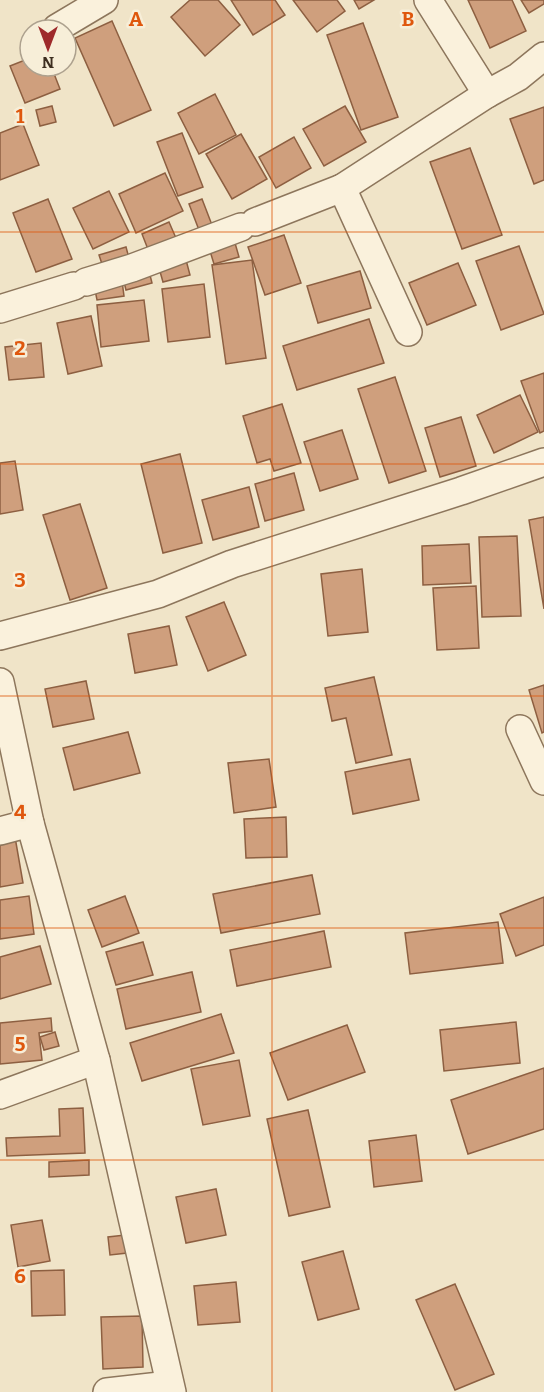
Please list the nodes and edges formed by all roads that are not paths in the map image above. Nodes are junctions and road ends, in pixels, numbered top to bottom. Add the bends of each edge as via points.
1 (104, 0) edge
2 (428, 0) edge
3 (74, 18) edge
4 (544, 56) edge
5 (487, 94) junction
6 (342, 188) junction
7 (0, 309) edge
8 (408, 332) dead end
9 (544, 462) edge
10 (0, 636) edge
11 (0, 682) edge
12 (520, 729) dead end
13 (544, 781) edge
14 (30, 823) junction
15 (0, 831) edge
16 (96, 1060) junction
17 (0, 1095) edge
18 (171, 1389) edge
19 (107, 1392) edge

1 - 3 street
2 - 5 street
4 - 5 street via 518,77
5 - 6 street
6 - 7 street via 132,268
6 - 8 street
9 - 10 street via 232,564 158,594
11 - 14 street
12 - 13 street
14 - 15 street
14 - 16 street
16 - 17 street
16 - 18 street
18 - 19 street

